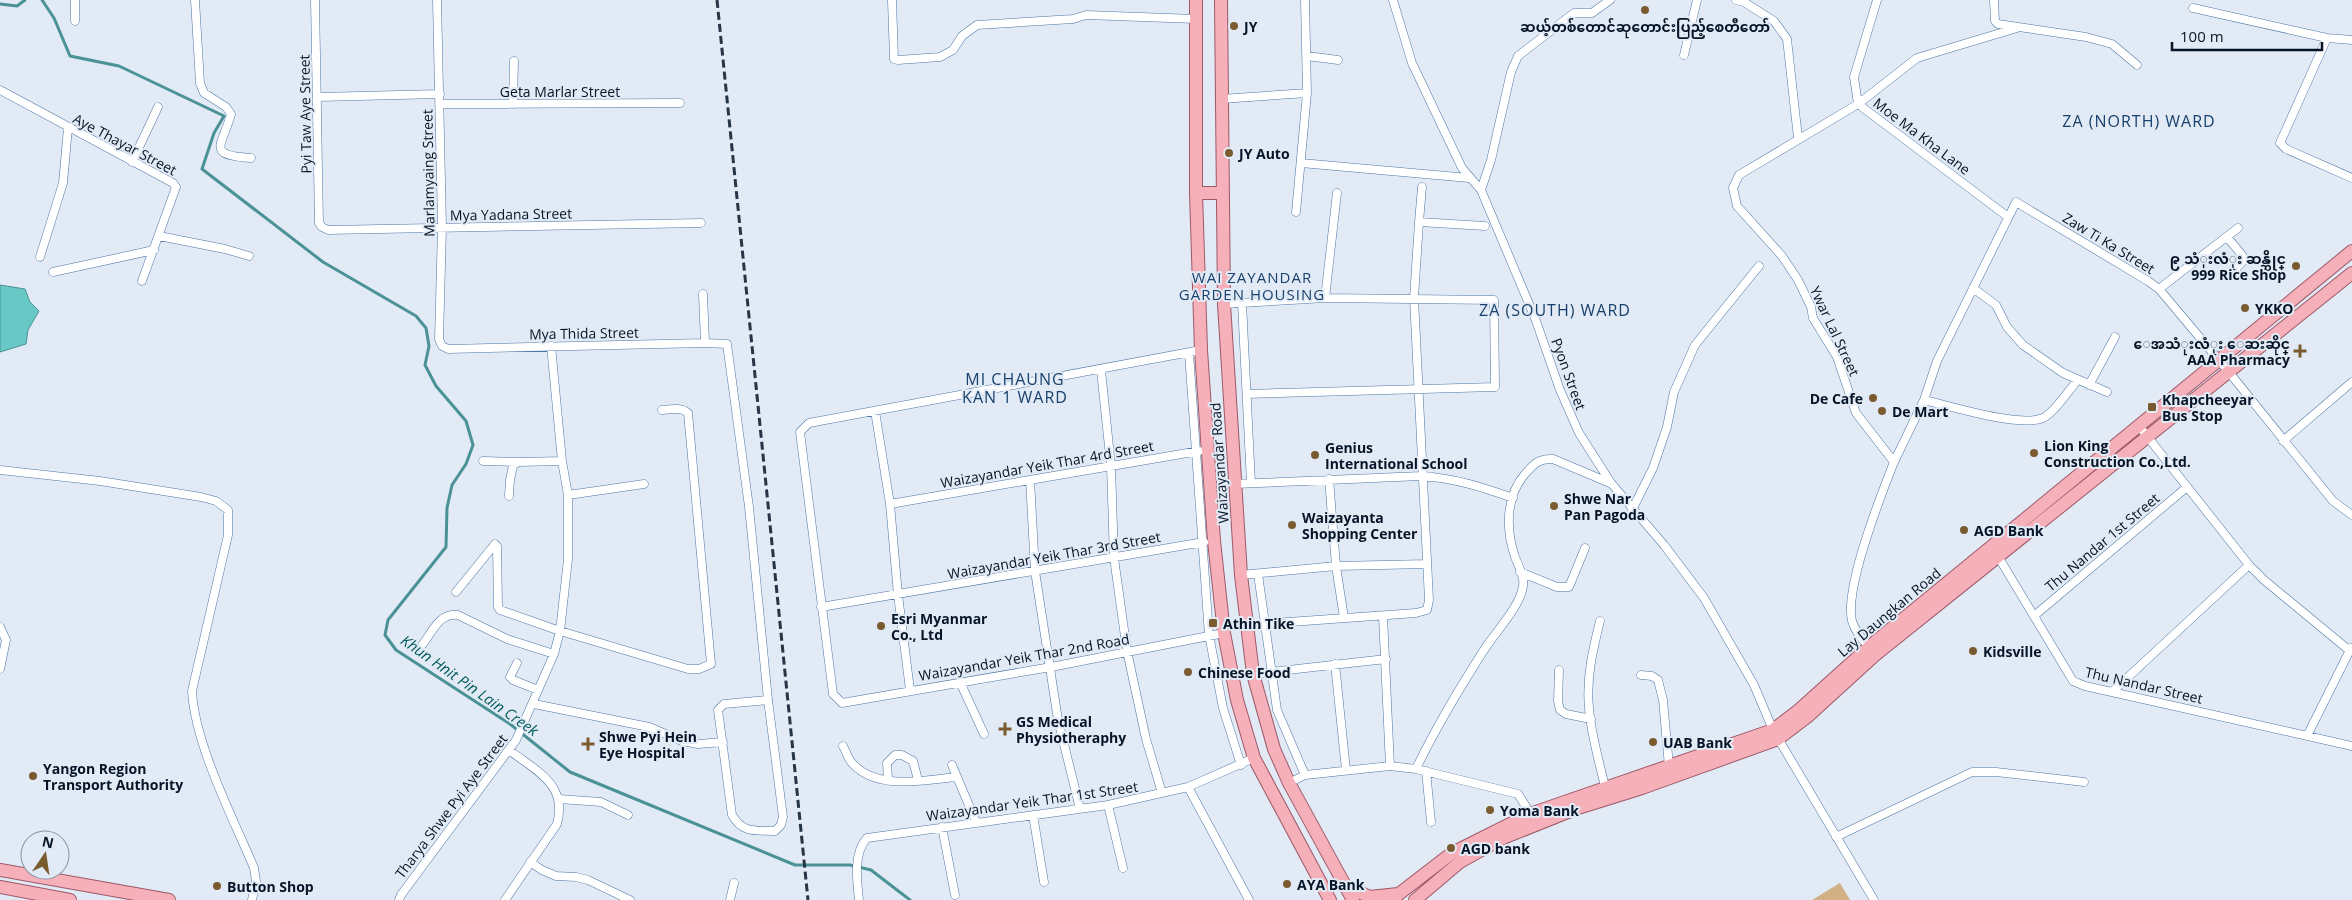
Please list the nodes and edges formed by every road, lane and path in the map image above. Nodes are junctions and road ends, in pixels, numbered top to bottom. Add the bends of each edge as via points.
1 (75, 0) edge
2 (195, 0) edge
3 (315, 0) edge
4 (437, 0) edge
5 (892, 0) edge
6 (1196, 0) edge
7 (1221, 0) edge
8 (1305, 0) edge
9 (1393, 0) edge
10 (1610, 0) edge
11 (1697, 0) edge
12 (1736, 0) edge
13 (1877, 0) edge
14 (1994, 0) edge
15 (2193, 8) dead end
16 (1196, 19) junction
17 (75, 20) dead end
18 (2017, 28) junction
19 (2327, 38) junction
20 (2352, 40) edge
21 (1684, 55) dead end
22 (1307, 56) junction
23 (1338, 60) dead end
24 (514, 61) dead end
25 (2137, 65) dead end
26 (0, 90) edge
27 (1307, 93) junction
28 (440, 94) junction
29 (318, 97) junction
30 (1221, 99) junction
31 (680, 103) dead end
32 (440, 104) junction
33 (513, 104) junction
34 (1858, 104) junction
35 (158, 106) dead end
36 (68, 128) junction
37 (1798, 138) junction
38 (251, 158) dead end
39 (132, 162) junction
40 (1301, 163) junction
41 (1469, 178) junction
42 (2352, 178) edge
43 (1422, 187) dead end
44 (1481, 190) junction
45 (1196, 193) junction
46 (1223, 193) junction
47 (1337, 193) dead end
48 (1296, 212) dead end
49 (2008, 217) junction
50 (1419, 222) junction
51 (702, 223) dead end
52 (1485, 226) dead end
53 (322, 227) joint
54 (442, 227) junction
55 (2238, 228) dead end
56 (159, 236) junction
57 (2227, 237) junction
58 (154, 250) junction
59 (2352, 251) edge
60 (249, 256) dead end
61 (40, 258) dead end
62 (1759, 266) dead end
63 (53, 272) dead end
64 (2233, 272) dead end
65 (2352, 273) edge
66 (142, 281) dead end
67 (1973, 288) junction
68 (2158, 290) junction
69 (703, 294) dead end
70 (1325, 298) junction
71 (1414, 298) junction
72 (1242, 303) junction
73 (1224, 304) junction
74 (2270, 318) junction
75 (2280, 329) junction
76 (2115, 338) dead end
77 (705, 343) junction
78 (442, 346) joint
79 (550, 346) junction
80 (1195, 351) junction
81 (2224, 366) junction
82 (1102, 370) junction
83 (2078, 381) junction
84 (2352, 382) edge
85 (2089, 385) junction
86 (1418, 388) junction
87 (2107, 392) dead end
88 (1247, 394) junction
89 (1924, 400) junction
90 (662, 410) dead end
91 (875, 411) junction
92 (2143, 432) junction
93 (2283, 441) junction
94 (1202, 451) junction
95 (483, 461) dead end
96 (562, 461) junction
97 (519, 462) junction
98 (1894, 462) junction
99 (1111, 466) junction
100 (0, 470) edge
101 (1421, 476) junction
102 (1329, 479) junction
103 (1030, 480) junction
104 (1251, 483) junction
105 (1611, 483) junction
106 (644, 484) dead end
107 (1235, 484) junction
108 (2187, 487) junction
109 (509, 496) dead end
110 (568, 496) junction
111 (1513, 498) junction
112 (890, 504) junction
113 (1632, 510) junction
114 (2352, 515) edge
115 (1208, 542) junction
116 (1585, 548) dead end
117 (1994, 551) junction
118 (1114, 558) junction
119 (1427, 564) junction
120 (2249, 565) junction
121 (1336, 566) junction
122 (1035, 571) junction
123 (1520, 572) junction
124 (1258, 574) junction
125 (1241, 575) junction
126 (456, 592) dead end
127 (898, 594) junction
128 (822, 607) junction
129 (1383, 616) junction
130 (2034, 616) junction
131 (1344, 618) junction
132 (1600, 621) dead end
133 (1266, 624) junction
134 (1247, 625) junction
135 (1, 629) edge
136 (560, 631) junction
137 (1224, 632) junction
138 (1210, 635) junction
139 (423, 644) dead end
140 (2351, 649) edge
141 (1127, 650) junction
142 (1872, 651) junction
143 (554, 654) junction
144 (1386, 659) junction
145 (517, 663) dead end
146 (1335, 664) junction
147 (1051, 666) junction
148 (0, 669) edge
149 (1230, 669) junction
150 (1252, 670) junction
151 (1559, 670) dead end
152 (1272, 671) junction
153 (1642, 675) dead end
154 (960, 682) junction
155 (538, 690) junction
156 (910, 690) junction
157 (2113, 691) junction
158 (768, 700) junction
159 (534, 704) junction
160 (1591, 719) junction
161 (984, 734) dead end
162 (1775, 734) junction
163 (2308, 736) junction
164 (723, 742) junction
165 (843, 746) dead end
166 (2352, 746) edge
167 (509, 750) junction
168 (1732, 750) junction
169 (1254, 758) junction
170 (952, 765) dead end
171 (1241, 765) junction
172 (1390, 766) junction
173 (1669, 766) junction
174 (1416, 769) junction
175 (1346, 770) junction
176 (1426, 772) junction
177 (1305, 775) junction
178 (957, 777) junction
179 (888, 780) junction
180 (918, 780) junction
181 (2084, 782) dead end
182 (1289, 783) junction
183 (1639, 783) junction
184 (1188, 787) junction
185 (1605, 787) junction
186 (1162, 793) junction
187 (559, 798) junction
188 (1108, 806) junction
189 (1080, 809) junction
190 (628, 815) dead end
191 (1033, 815) junction
192 (1534, 819) junction
193 (976, 822) junction
194 (1432, 822) dead end
195 (942, 827) junction
196 (1836, 837) junction
197 (530, 862) junction
198 (1124, 868) dead end
199 (0, 870) edge
200 (1044, 882) dead end
201 (1342, 882) junction
202 (734, 883) dead end
203 (0, 887) edge
204 (955, 895) dead end
205 (1327, 897) edge
206 (1394, 897) edge
207 (70, 900) edge
208 (164, 900) edge
209 (252, 900) edge
210 (400, 900) edge
211 (505, 900) edge
212 (630, 900) edge
213 (730, 900) edge
214 (858, 900) edge
215 (1249, 900) edge
216 (1353, 900) edge
217 (1415, 900) edge
218 (1874, 900) edge

1 - 17 street
2 - 38 street via 200,83 204,93 231,114 221,140 223,153 230,157
3 - 29 street, Pyi Taw Aye Street
4 - 28 street, Marlamyaing Street
5 - 16 street via 894,59 898,60 940,56 953,50 962,36 977,25 1086,16
6 - 16 main road, Waizayandar Road
7 - 30 main road, Waizayandar Road
8 - 22 street
9 - 41 street, Pyon Street via 1412,63
10 - 44 street via 1592,13 1574,13 1518,56
11 - 21 street
12 - 37 street via 1774,21 1787,39
13 - 34 street, Moe Ma Kha Lane via 1854,77
14 - 18 street via 1994,22
15 - 19 street
16 - 45 main road, Waizayandar Road
18 - 25 street via 2086,37 2112,44
18 - 34 street via 1917,58
19 - 20 street
19 - 42 street via 2280,143 2286,149
22 - 23 street
22 - 27 street
24 - 33 street
26 - 36 street, Aye Thayar Street
27 - 30 street
27 - 40 street
28 - 29 street
28 - 32 street, Marlamyaing Street
29 - 53 street, Pyi Taw Aye Street via 319,223
30 - 46 main road, Waizayandar Road
31 - 33 street, Geta Marlar Street
32 - 33 street, Geta Marlar Street
32 - 54 street, Marlamyaing Street
34 - 37 street
34 - 49 street, Moe Ma Kha Lane
35 - 39 street
36 - 39 street, Aye Thayar Street
36 - 61 street via 63,183
37 - 98 street, Ywar Lal Street via 1739,175 1733,188 1737,206 1782,256 1798,280 1813,318 1837,357 1856,413
39 - 56 street, Aye Thayar Street via 176,187
40 - 41 street
40 - 48 street
41 - 44 street, Pyon Street
43 - 50 street
44 - 105 street, Pyon Street via 1535,318 1569,413
45 - 46 main road
45 - 80 main road, Waizayandar Road
46 - 73 main road, Waizayandar Road
47 - 70 street
49 - 67 street
49 - 68 street, Zaw Ti Ka Street via 2016,202 2148,280
50 - 52 street
50 - 71 street
51 - 54 street, Mya Yadana Street
53 - 54 street, Mya Yadana Street via 328,230
54 - 78 street, Marlamyaing Street via 439,339
55 - 57 street
56 - 58 street, Aye Thayar Street
56 - 60 street
57 - 64 street via 2244,260
57 - 68 street
58 - 63 street
58 - 66 street, Aye Thayar Street
59 - 74 main road, Lay Daungkan Road
62 - 113 street via 1695,345 1674,392 1667,427 1653,468
65 - 75 main road, Lay Daungkan Road
67 - 83 street via 1996,305 2010,331 2023,345
67 - 89 street via 1938,361
68 - 81 street, Zaw Ti Ka Street
69 - 77 street
70 - 71 street
70 - 72 street
71 - 86 street
71 - 86 street via 1494,300 1495,387
72 - 73 street
72 - 88 street
73 - 107 main road, Waizayandar Road
74 - 75 street
74 - 81 main road, Lay Daungkan Road
75 - 81 main road, Lay Daungkan Road
76 - 85 street
77 - 79 street, Mya Thida Street
77 - 158 street, Mya Thida Street via 726,344 749,507
78 - 79 street, Mya Thida Street via 448,349
79 - 96 street, Tharya Shwe Pyi Aye Street
80 - 82 street
80 - 94 main road, Waizayandar Road
81 - 92 main road, Lay Daungkan Road
81 - 93 street, Zaw Ti Ka Street
82 - 91 street
82 - 99 street
83 - 85 street
83 - 89 street via 2049,413 2033,420 1993,418
84 - 93 street
85 - 87 street
86 - 88 street
86 - 101 street
88 - 104 street
89 - 98 street
90 - 136 street via 677,409 688,413 712,664 688,669
91 - 112 street
91 - 128 street via 809,423 800,432
92 - 108 street
92 - 117 main road, Lay Daungkan Road
93 - 114 street, Zaw Ti Ka Street via 2333,501
94 - 99 street, Waizayandar Yeik Thar 4rd Street
94 - 115 main road, Waizayandar Road
95 - 97 street
96 - 97 street
96 - 110 street, Tharya Shwe Pyi Aye Street
97 - 109 street via 512,470
98 - 142 street via 1854,579 1852,620 1858,634
99 - 103 street, Waizayandar Yeik Thar 4rd Street
99 - 118 street
100 - 209 street via 201,497 216,501 228,510 228,534 192,691 193,710 218,785 254,868 256,881
101 - 102 street
101 - 111 street via 1474,484
101 - 119 street
102 - 104 street
102 - 121 street
103 - 112 street, Waizayandar Yeik Thar 4rd Street
103 - 122 street
104 - 107 street
105 - 111 street via 1544,458 1536,461 1521,479
105 - 113 street, Pyon Street
106 - 110 street
107 - 125 main road, Waizayandar Road
108 - 120 street
108 - 130 street, Thu Nandar 1st Street
110 - 136 street, Tharya Shwe Pyi Aye Street via 568,559
111 - 123 street via 1508,521 1510,541
112 - 127 street
113 - 162 street, Pyon Street via 1664,545 1704,598 1754,685
115 - 118 street, Waizayandar Yeik Thar 3rd Street
115 - 137 main road, Waizayandar Road
115 - 138 street
116 - 123 street via 1569,587 1557,587
117 - 130 street, Thu Nandar Street
117 - 142 main road, Lay Daungkan Road
118 - 122 street, Waizayandar Yeik Thar 3rd Street
118 - 141 street
119 - 121 street
119 - 129 street via 1427,610
120 - 140 street
120 - 157 street
121 - 124 street
121 - 131 street
122 - 127 street, Waizayandar Yeik Thar 3rd Street
122 - 147 street
123 - 174 street via 1524,583 1521,598 1451,701
124 - 125 street
124 - 133 street
125 - 134 main road, Waizayandar Road
126 - 136 street via 495,544 498,607
127 - 128 street, Waizayandar Yeik Thar 3rd Street
127 - 156 street
128 - 156 street, Waizayandar Yeik Thar 2nd Road via 833,694 842,704
129 - 131 street
129 - 144 street
130 - 157 street, Thu Nandar Street via 2073,681
131 - 133 street
132 - 160 street via 1592,650 1588,691
133 - 134 street
133 - 152 street
134 - 150 main road, Waizayandar Road
135 - 148 street via 6,640
136 - 143 street, Tharya Shwe Pyi Aye Street
137 - 138 street, Waizayandar Yeik Thar 2nd Road
137 - 149 main road, Waizayandar Road
138 - 141 street, Waizayandar Yeik Thar 2nd Road
138 - 171 street via 1223,708
139 - 143 street via 444,616 450,614 508,639
140 - 163 street
141 - 147 street, Waizayandar Yeik Thar 2nd Road
141 - 186 street via 1146,739
142 - 162 main road, Lay Daungkan Road via 1807,717
143 - 155 street, Tharya Shwe Pyi Aye Street
144 - 146 street
144 - 172 street
145 - 155 street via 510,677
146 - 152 street
146 - 175 street
147 - 154 street, Waizayandar Yeik Thar 2nd Road
147 - 189 street via 1058,720
149 - 150 main road
149 - 169 main road, Waizayandar Road
150 - 152 street
150 - 182 main road, Waizayandar Road via 1274,749
151 - 160 street via 1560,710
152 - 177 street via 1277,710
153 - 173 street via 1658,680
154 - 156 street, Waizayandar Yeik Thar 2nd Road
154 - 161 street
155 - 159 street, Tharya Shwe Pyi Aye Street
157 - 163 street, Thu Nandar Street
158 - 164 street via 721,706 718,710
158 - 164 street via 783,817 775,831 744,829 732,815
159 - 164 street via 649,727 682,741 698,744
159 - 167 street, Tharya Shwe Pyi Aye Street
160 - 185 street
162 - 168 main road, Lay Daungkan Road
162 - 196 street, Pyon Street
163 - 166 street, Thu Nandar Street
165 - 179 street via 852,763
167 - 187 street via 552,783
167 - 210 street, Tharya Shwe Pyi Aye Street
168 - 173 main road, Lay Daungkan Road
168 - 183 main road, Lay Daungkan Road
169 - 171 street, Waizayandar Yeik Thar 1st Street
169 - 205 main road, Waizayandar Road
170 - 178 street
171 - 184 street, Waizayandar Yeik Thar 1st Street
172 - 174 street
172 - 175 street
173 - 183 main road, Lay Daungkan Road
174 - 176 street
175 - 177 street
176 - 192 street via 1518,794
176 - 194 street
177 - 182 street
178 - 180 street
178 - 193 street
179 - 180 street
179 - 180 street via 887,763 895,755 902,755 913,761
181 - 196 street via 1972,772
182 - 201 main road, Waizayandar Road
183 - 185 main road, Lay Daungkan Road
183 - 192 main road, Lay Daungkan Road via 1608,798
184 - 186 street, Waizayandar Yeik Thar 1st Street
184 - 215 street
185 - 192 main road, Lay Daungkan Road
186 - 188 street, Waizayandar Yeik Thar 1st Street
187 - 190 street via 596,801
187 - 197 street via 557,824
188 - 189 street, Waizayandar Yeik Thar 1st Street
188 - 198 street
189 - 191 street, Waizayandar Yeik Thar 1st Street
191 - 193 street, Waizayandar Yeik Thar 1st Street
191 - 200 street
192 - 206 main road, Lay Daungkan Road via 1452,853
192 - 217 main road, Lay Daungkan Road via 1460,862
193 - 195 street, Waizayandar Yeik Thar 1st Street
195 - 204 street
195 - 214 street, Waizayandar Yeik Thar 1st Street via 867,838 861,844 858,859
196 - 218 street, Pyon Street
197 - 211 street
197 - 212 street via 556,876 588,880
199 - 208 main road
201 - 206 main road via 1370,897
201 - 216 main road, Waizayandar Road
202 - 213 street
203 - 207 main road

